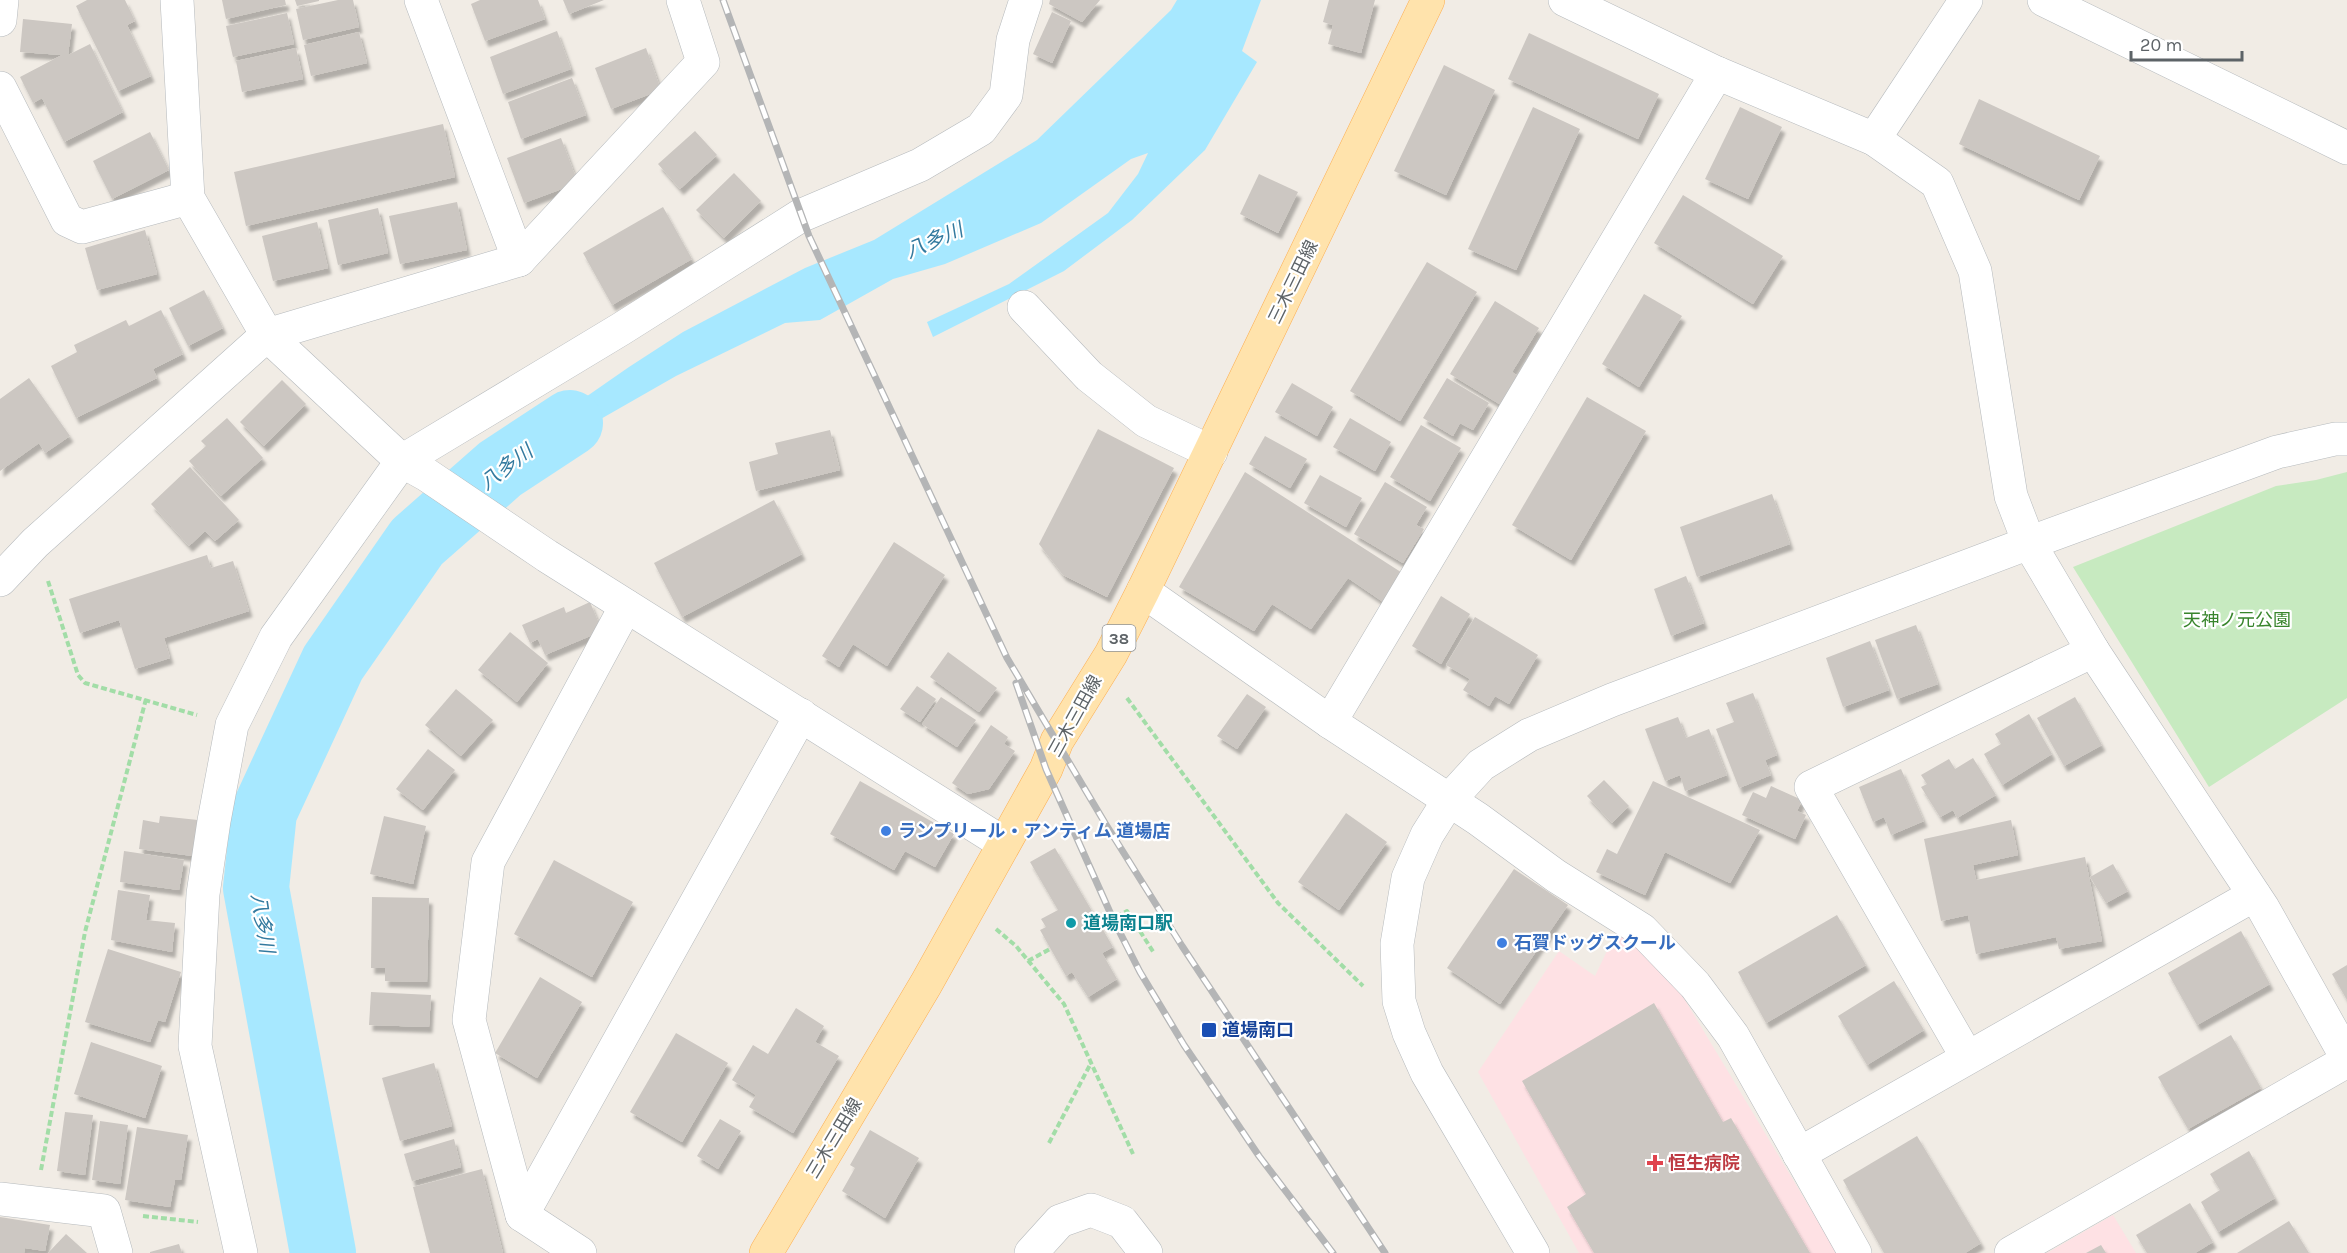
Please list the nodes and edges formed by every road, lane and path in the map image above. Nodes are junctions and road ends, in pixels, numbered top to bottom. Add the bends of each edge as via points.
1 (177, 0) edge
2 (421, 0) edge
3 (682, 0) edge
4 (1026, 0) edge
5 (1428, 0) edge
6 (1565, 0) edge
7 (1966, 0) edge
8 (2044, 0) edge
9 (1717, 73) junction
10 (0, 88) edge
11 (1874, 139) junction
12 (2347, 148) edge
13 (188, 198) junction
14 (519, 260) junction
15 (1024, 307) dead end
16 (267, 335) junction
17 (2347, 439) edge
18 (1211, 452) junction
19 (414, 468) junction
20 (36, 543) junction
21 (2029, 543) junction
22 (0, 580) edge
23 (1143, 591) junction
24 (626, 606) junction
25 (2093, 651) junction
26 (1103, 666) junction
27 (146, 699) junction
28 (801, 715) junction
29 (1330, 722) junction
30 (232, 725) junction
31 (1449, 800) junction
32 (1003, 843) junction
33 (2254, 895) junction
34 (989, 922) dead end
35 (1101, 926) dead end
36 (1050, 949) dead end
37 (1154, 953) dead end
38 (1028, 961) junction
39 (1364, 987) dead end
40 (1967, 1057) junction
41 (2347, 1060) edge
42 (1091, 1063) junction
43 (1049, 1143) dead end
44 (1133, 1154) dead end
45 (1799, 1154) junction
46 (0, 1199) edge
47 (35, 1203) junction
48 (104, 1211) junction
49 (522, 1215) junction
50 (238, 1240) edge
51 (116, 1253) edge
52 (580, 1253) edge
53 (766, 1253) edge
54 (1031, 1253) edge
55 (1146, 1253) edge
56 (1533, 1253) edge
57 (1855, 1253) edge
58 (2011, 1253) edge

1 - 13 street
2 - 14 street
3 - 14 street via 704,62
4 - 19 street via 1013,40 1006,95 981,129 920,165 800,216 621,329
5 - 18 main road, 三木三田線 / 38
6 - 9 street
7 - 11 street
8 - 12 street
9 - 11 street
9 - 29 street
10 - 13 street via 67,220 82,227
11 - 21 street via 1937,183 1975,271 2012,496
13 - 16 street
14 - 16 street
15 - 18 street via 1089,376 1146,421
16 - 19 street
16 - 20 street
17 - 21 street via 2277,452
18 - 23 main road, 三木三田線 / 38
19 - 24 street
19 - 30 street via 276,637
20 - 22 street
20 - 27 path via 78,675 86,683
21 - 25 street
21 - 31 street via 1529,735 1481,765
23 - 26 main road, 三木三田線 / 38
23 - 29 street
24 - 28 street
24 - 49 street via 488,862 469,1020
25 - 33 street
25 - 40 street via 1811,787
26 - 32 main road, 三木三田線 / 38 via 1057,741 1046,769
26 - 39 path via 1278,903
27 - 30 path
27 - 47 path via 85,932
28 - 32 street
28 - 49 street
29 - 31 street
30 - 50 street via 203,894 195,1046
31 - 45 street via 1556,876 1642,930 1695,985 1733,1036
31 - 56 street via 1427,835 1408,878 1397,944 1399,1001 1427,1073
32 - 53 main road, 三木三田線 / 38 via 926,984
33 - 40 street
33 - 41 street
34 - 38 path
35 - 37 path via 1127,911
36 - 38 path
38 - 42 path via 1064,1004
40 - 45 street
41 - 58 street
42 - 43 path
42 - 44 path
45 - 57 street
46 - 47 street
47 - 48 street
48 - 50 path
48 - 51 street
49 - 52 street
54 - 55 street via 1060,1221 1091,1210 1122,1222

